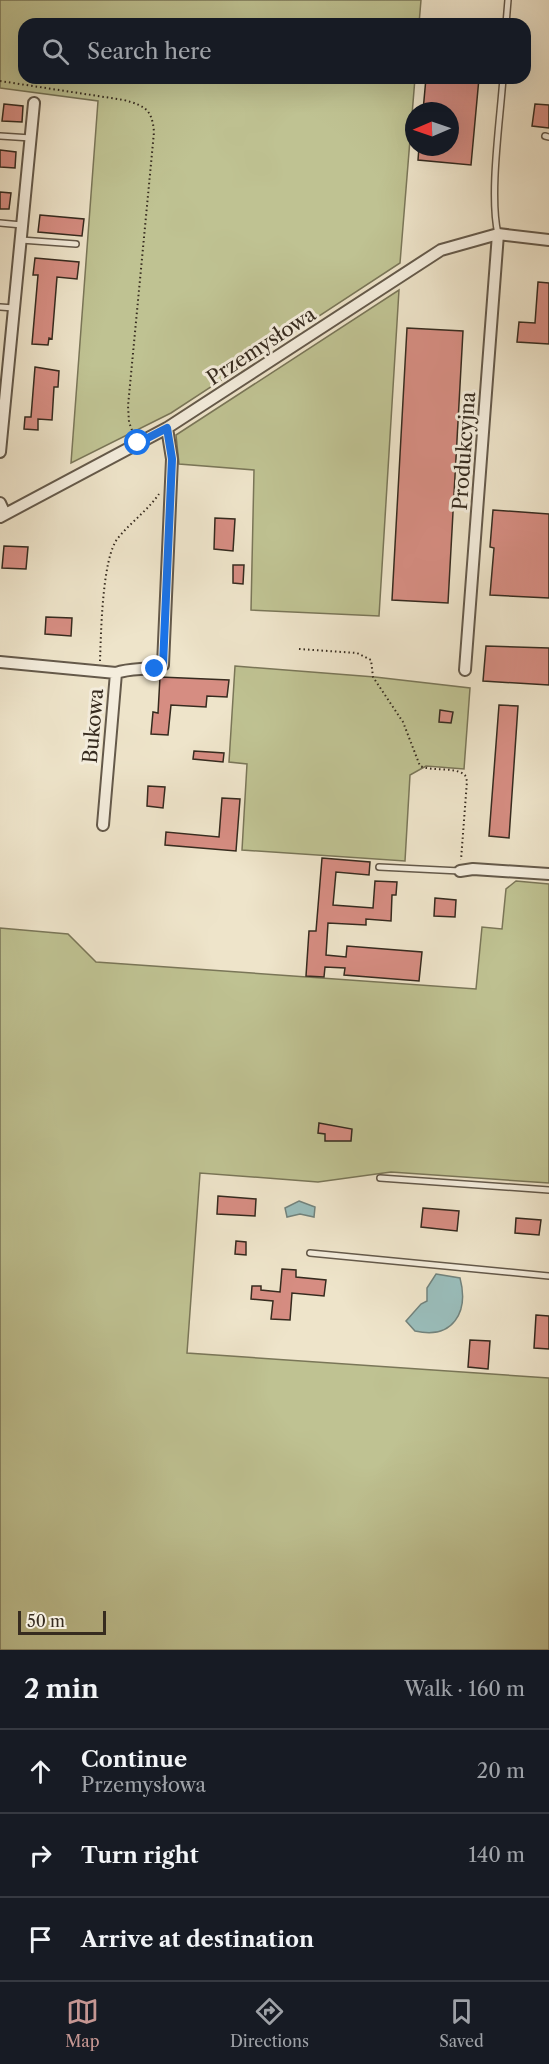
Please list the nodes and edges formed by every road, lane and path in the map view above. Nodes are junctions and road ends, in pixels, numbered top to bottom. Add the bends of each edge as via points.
1 (508, 0) edge
2 (506, 18) edge
3 (0, 81) edge
4 (18, 84) edge
5 (20, 84) edge
6 (503, 84) edge
7 (34, 103) dead end
8 (0, 136) edge
9 (31, 138) junction
10 (0, 223) edge
11 (22, 225) junction
12 (498, 234) junction
13 (21, 240) junction
14 (549, 240) edge
15 (76, 244) dead end
16 (0, 307) edge
17 (14, 308) junction
18 (167, 428) junction
19 (138, 443) junction
20 (0, 452) edge
21 (160, 493) dead end
22 (0, 503) edge
23 (2, 515) edge
24 (299, 649) dead end
25 (0, 662) edge
26 (465, 670) dead end
27 (100, 672) junction
28 (116, 673) junction
29 (103, 825) dead end
30 (379, 867) dead end
31 (460, 872) junction
32 (549, 874) edge
33 (380, 1178) dead end
34 (549, 1190) edge
35 (310, 1253) dead end
36 (549, 1276) edge

1 - 2 lane
3 - 4 path
5 - 19 path via 124,100 141,105 153,117 128,406 129,422
6 - 12 lane via 496,187
7 - 9 street
8 - 9 lane
9 - 11 street
10 - 11 lane
11 - 13 street
12 - 14 street, Przemysłowa
12 - 18 street, Przemysłowa via 441,250
12 - 26 street, Produkcyjna
13 - 15 lane
13 - 17 street
16 - 17 lane
17 - 20 street
18 - 19 street, Przemysłowa
18 - 28 street via 172,459 163,665
19 - 23 street, Przemysłowa
21 - 27 path via 116,540 104,587
22 - 23 street
24 - 31 path via 357,652 371,660 373,677 403,722 420,766 465,775
25 - 27 street, Bukowa
27 - 28 street, Bukowa
28 - 29 street, Bukowa
30 - 31 lane
31 - 32 street via 473,869
33 - 34 lane
35 - 36 lane

